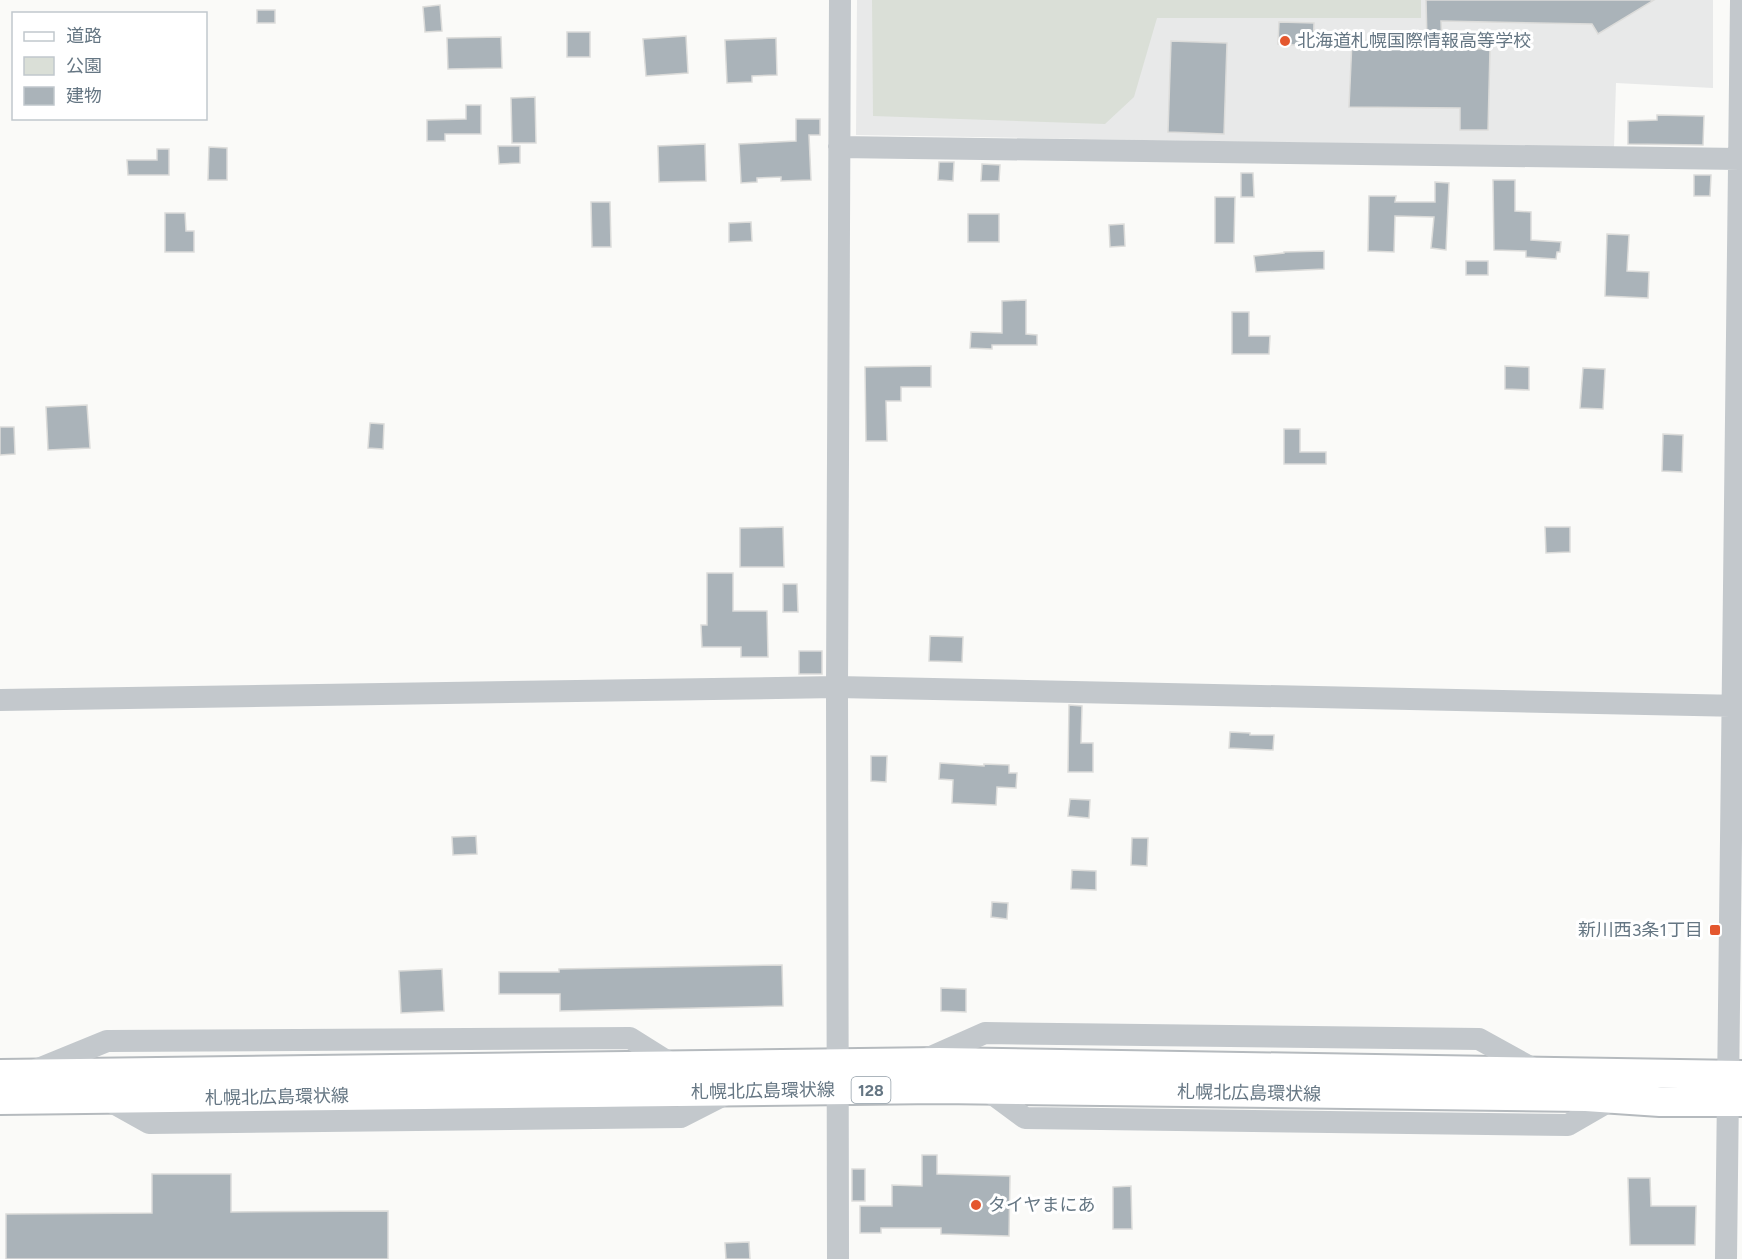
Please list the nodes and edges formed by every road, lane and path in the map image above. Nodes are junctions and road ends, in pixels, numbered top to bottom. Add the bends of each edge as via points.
1 (840, 0) edge
2 (1742, 0) edge
3 (839, 147) junction
4 (1740, 159) junction
5 (837, 687) junction
6 (0, 700) edge
7 (1737, 706) edge
8 (0, 1074) edge
9 (838, 1077) junction
10 (1735, 1088) edge
11 (0, 1100) edge
12 (838, 1259) edge
13 (1726, 1259) edge

1 - 3 street
2 - 4 street
3 - 4 street
3 - 5 street
4 - 7 street
5 - 6 street
5 - 7 street
5 - 9 street
7 - 10 street
8 - 9 main road, 札幌北広島環状線 / 128 via 673,1065
9 - 10 main road, 札幌北広島環状線 / 128 via 987,1090 1586,1097 1660,1102
9 - 10 main road, 札幌北広島環状線 / 128 via 920,1062 1538,1071
9 - 11 main road, 札幌北広島環状線 / 128 via 731,1091
9 - 12 street
10 - 13 street

